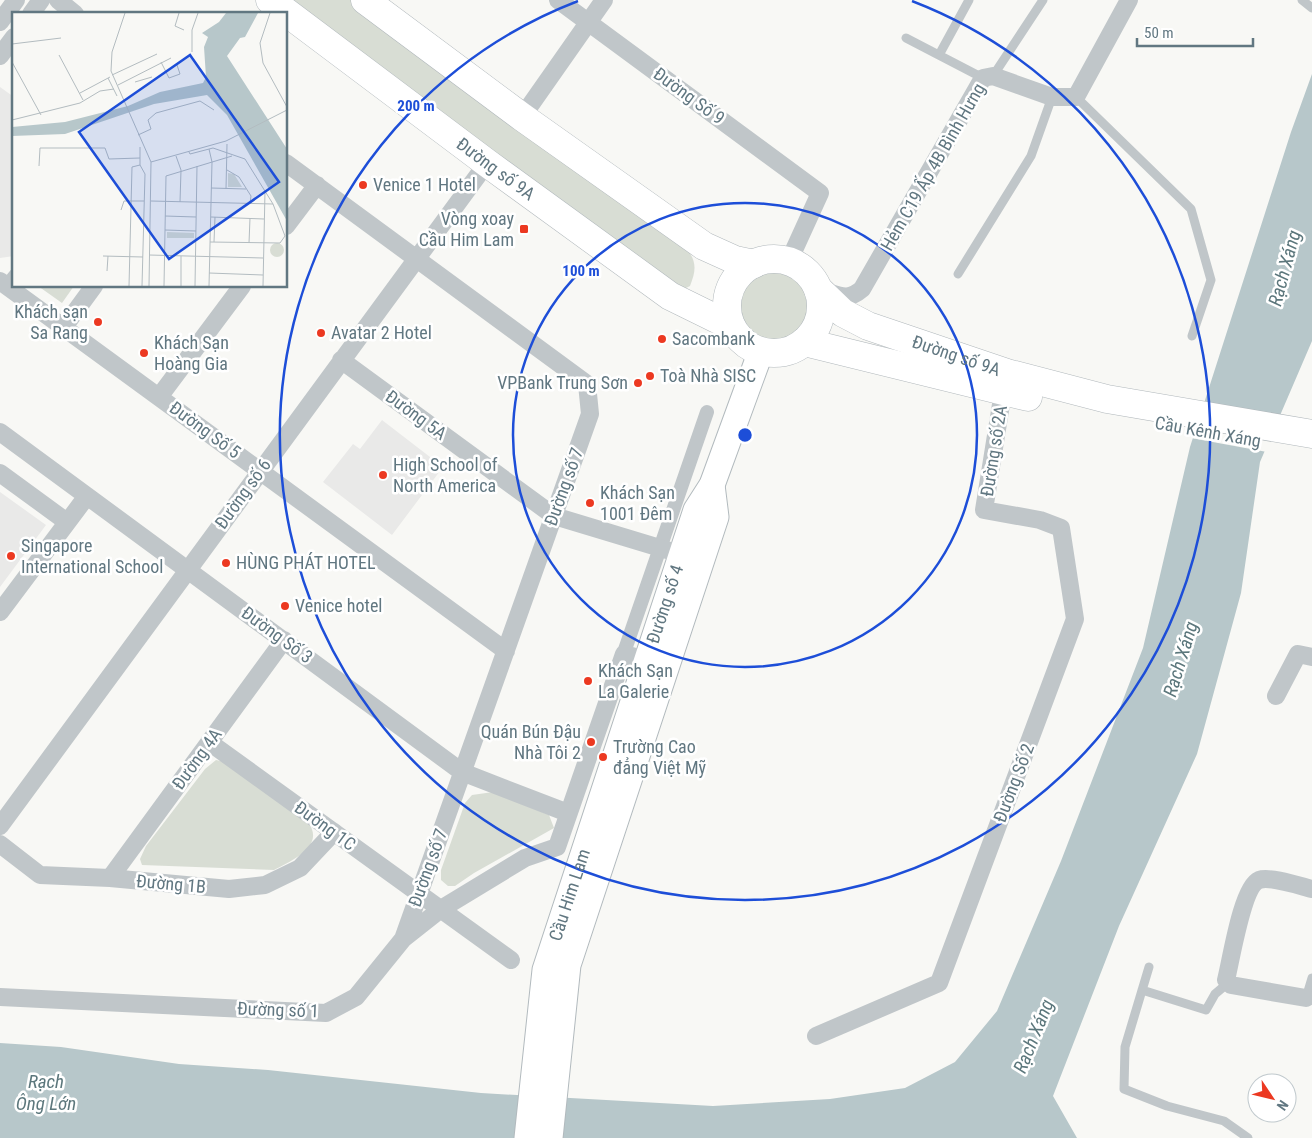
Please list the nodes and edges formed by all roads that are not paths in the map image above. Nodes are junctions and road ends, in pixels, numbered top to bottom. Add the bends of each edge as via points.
1 (16, 0) edge
2 (41, 0) edge
3 (58, 0) edge
4 (270, 0) edge
5 (365, 0) edge
6 (558, 0) edge
7 (604, 0) edge
8 (968, 0) edge
9 (1043, 0) edge
10 (1129, 0) edge
11 (1302, 0) edge
12 (1312, 8) edge
13 (32, 12) edge
14 (73, 12) edge
15 (286, 12) edge
16 (288, 14) edge
17 (0, 22) edge
18 (588, 23) junction
19 (906, 38) dead end
20 (12, 41) edge
21 (939, 55) junction
22 (0, 56) edge
23 (988, 77) junction
24 (1076, 96) junction
25 (1052, 97) junction
26 (522, 117) junction
27 (487, 163) junction
28 (288, 164) edge
29 (317, 185) junction
30 (288, 223) edge
31 (418, 258) junction
32 (789, 261) junction
33 (754, 264) junction
34 (958, 274) dead end
35 (17, 288) edge
36 (93, 288) edge
37 (241, 288) edge
38 (818, 290) junction
39 (731, 326) junction
40 (64, 327) junction
41 (1192, 336) dead end
42 (804, 342) junction
43 (761, 351) junction
44 (341, 360) junction
45 (1003, 392) junction
46 (159, 397) junction
47 (1106, 407) junction
48 (707, 412) dead end
49 (0, 432) edge
50 (1312, 434) edge
51 (1312, 450) edge
52 (260, 471) junction
53 (0, 473) edge
54 (712, 485) junction
55 (87, 496) junction
56 (984, 510) joint
57 (554, 516) junction
58 (67, 522) junction
59 (670, 551) junction
60 (188, 570) junction
61 (0, 612) edge
62 (284, 640) junction
63 (506, 651) junction
64 (1312, 657) edge
65 (657, 662) junction
66 (1276, 696) dead end
67 (209, 742) junction
68 (462, 772) junction
69 (568, 813) junction
70 (0, 826) edge
71 (334, 832) junction
72 (0, 844) edge
73 (110, 878) junction
74 (1312, 889) edge
75 (419, 893) junction
76 (441, 909) junction
77 (403, 939) junction
78 (511, 960) dead end
79 (1149, 967) dead end
80 (1312, 978) edge
81 (1228, 983) junction
82 (1142, 990) junction
83 (3, 996) edge
84 (1309, 998) edge
85 (816, 1036) dead end
86 (528, 1138) edge
87 (550, 1138) edge
88 (1248, 1138) edge

1 - 17 street
2 - 13 street
3 - 14 street
4 - 15 main road, Đường số 9A
5 - 26 main road
6 - 18 street, Đường Số 9
7 - 18 street
8 - 21 lane
9 - 23 lane
10 - 24 street
11 - 12 lane
16 - 27 main road, Đường số 9A
18 - 26 street
18 - 32 street, Đường Số 9 via 820,192
19 - 21 lane
20 - 22 street
21 - 23 lane
23 - 25 street, Hẻm C19 Ấp 4B Bình Hưng
23 - 38 street, Hẻm C19 Ấp 4B Bình Hưng via 862,288 853,296 843,297
24 - 25 street, Hẻm C19 Ấp 4B Bình Hưng
24 - 41 lane via 1191,209 1211,280
25 - 34 lane via 1031,156
26 - 33 main road via 704,246 735,260
27 - 31 street, Đường số 6
27 - 39 main road, Đường số 9A via 670,296
28 - 29 street, Đường số 7
29 - 30 street
29 - 31 street, Đường số 7
31 - 44 street, Đường số 6
31 - 57 street, Đường số 7 via 587,384 590,414
32 - 33 main road via 764,260
32 - 38 main road via 811,277
33 - 39 main road via 742,272 728,297 727,312
35 - 40 street, Đường Số 5
36 - 40 street
37 - 46 street
38 - 42 main road via 819,318 814,331
38 - 47 main road, Đường số 9A via 843,312 868,326
39 - 43 main road via 746,344
40 - 46 street, Đường Số 5
42 - 43 main road via 777,353
42 - 45 main road, Đường số 9A
43 - 54 main road, Đường số 4
44 - 52 street, Đường số 6
44 - 57 street, Đường 5A
45 - 47 main road, Đường số 9A
45 - 56 street, Đường số 2A
46 - 52 street, Đường Số 5
47 - 50 main road, Cầu Kênh Xáng
47 - 51 main road, Cầu Kênh Xáng
48 - 59 street
49 - 55 street, Đường Số 3
52 - 60 street, Đường số 6
52 - 63 street, Đường Số 5
53 - 58 street
54 - 59 main road, Đường số 4
54 - 65 main road, Đường số 4 via 716,516
55 - 58 street
55 - 60 street, Đường Số 3
56 - 85 street, Đường Số 2 via 1040,520 1061,528 1075,620 939,983
57 - 59 street, Đường 5A
57 - 63 street, Đường số 7
58 - 61 street
59 - 65 main road, Đường số 4
59 - 69 street
60 - 62 street, Đường Số 3
60 - 70 street, Đường số 6
62 - 67 street, Đường 4A
62 - 68 street, Đường Số 3
63 - 68 street, Đường số 7
64 - 66 street via 1298,654
65 - 69 street, Đường số 4 via 624,654
65 - 86 main road, Cầu Him Lam via 545,970
65 - 87 main road, Cầu Him Lam via 568,965
67 - 71 street, Đường 1C
67 - 73 street, Đường 4A
68 - 69 street, Đường Số 3
68 - 75 street, Đường số 7
69 - 76 street, Đường số 1 via 557,847 525,858
71 - 73 street, Đường 1B via 300,868 265,885 229,889
71 - 75 street, Đường 1C
72 - 73 street, Đường 1B via 40,875
74 - 81 street via 1269,880 1258,880 1252,885 1244,902 1226,980
75 - 76 street, Đường 1C
75 - 77 street, Đường số 7
76 - 77 street, Đường số 1
76 - 78 street, Đường 1C
77 - 83 street, Đường số 1 via 356,997 326,1013
79 - 82 lane
80 - 84 lane
81 - 82 lane via 1215,994 1206,1010
81 - 84 street
82 - 88 lane via 1125,1047 1124,1089 1167,1106 1224,1121

